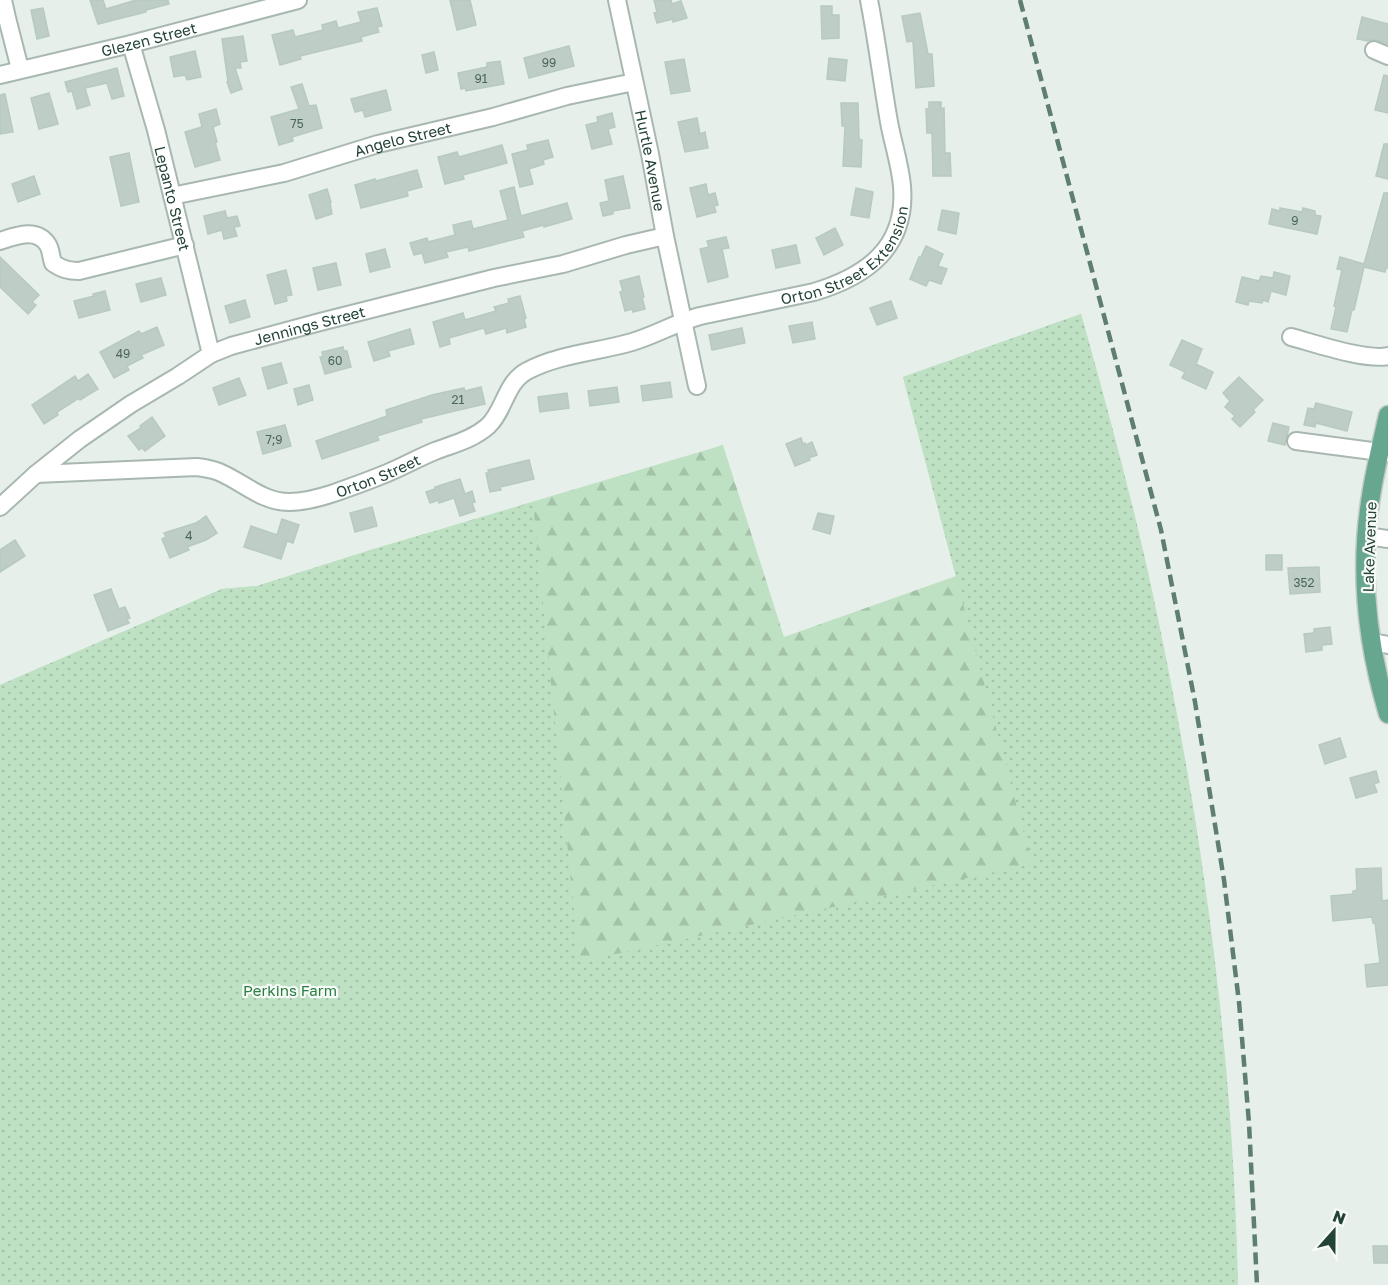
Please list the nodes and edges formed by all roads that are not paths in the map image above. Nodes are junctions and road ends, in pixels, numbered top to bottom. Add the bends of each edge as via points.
1 (3, 0) edge
2 (298, 0) edge
3 (617, 0) edge
4 (869, 0) edge
5 (131, 44) junction
6 (20, 69) junction
7 (0, 75) edge
8 (634, 82) junction
9 (172, 196) junction
10 (665, 237) junction
11 (0, 241) edge
12 (184, 244) junction
13 (683, 320) junction
14 (1291, 337) dead end
15 (211, 354) junction
16 (1388, 356) edge
17 (697, 386) dead end
18 (1388, 415) edge
19 (1296, 441) dead end
20 (1384, 452) edge
21 (36, 474) junction
22 (0, 507) edge
23 (1367, 536) junction
24 (1388, 539) edge
25 (1380, 644) edge
26 (1388, 714) edge

1 - 6 street
2 - 5 street, Glezen Street
3 - 8 street, Hurtle Avenue
4 - 13 street, Orton Street Extension via 902,188 900,214 889,243 866,269 830,287
5 - 6 street, Glezen Street
5 - 9 street, Lepanto Street
6 - 7 street, Glezen Street
8 - 9 street, Angelo Street via 378,144 284,173
8 - 10 street, Hurtle Avenue
9 - 12 street, Lepanto Street
10 - 13 street, Hurtle Avenue
10 - 15 street, Jennings Street via 331,319
11 - 12 street via 34,234 48,245 53,263 69,271
12 - 15 street, Lepanto Street
13 - 17 street, Hurtle Avenue
13 - 21 street, Orton Street via 645,338 561,358 527,371 513,383 494,420 472,437 313,500 269,500 219,472 197,467
14 - 16 street via 1361,355
15 - 21 street, Jennings Street via 114,415
18 - 20 main road, Lake Avenue
19 - 20 street
20 - 23 main road, Lake Avenue via 1371,496
21 - 22 street, Jennings Street
23 - 24 street
23 - 25 main road, Lake Avenue via 1366,593
25 - 26 main road, Lake Avenue via 1377,675

